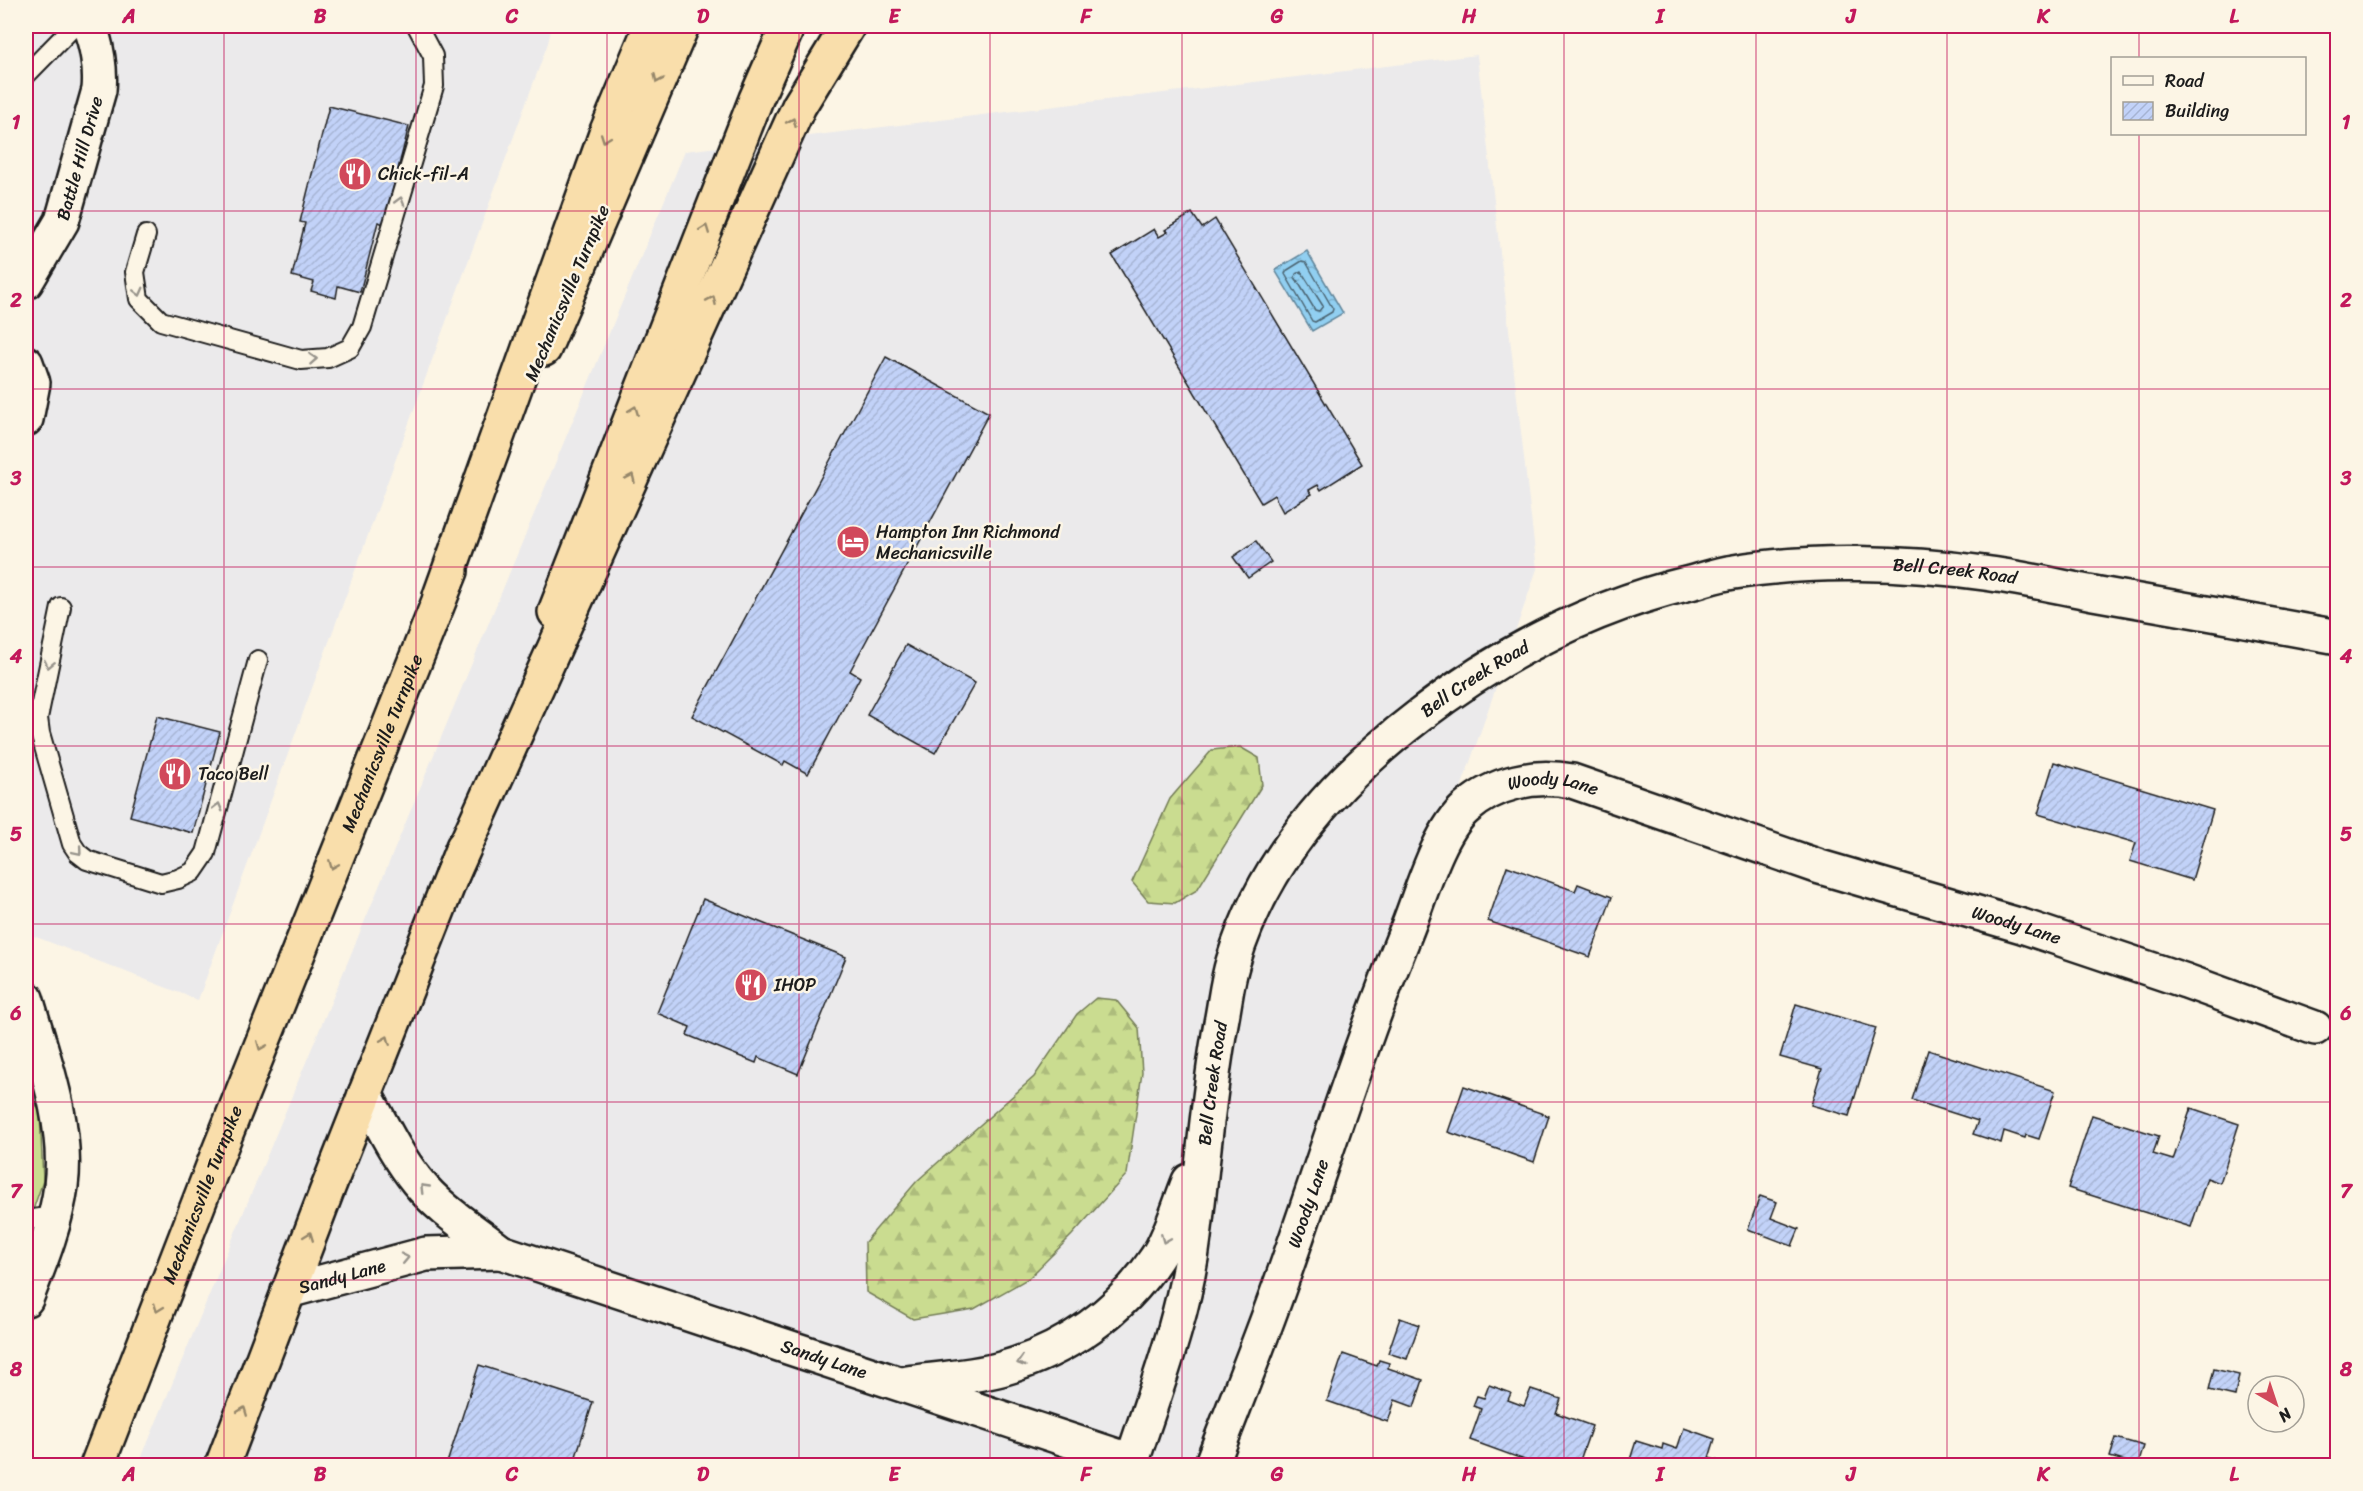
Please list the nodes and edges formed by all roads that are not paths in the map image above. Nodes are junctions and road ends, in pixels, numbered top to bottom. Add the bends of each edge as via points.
1 (74, 26) edge
2 (89, 26) edge
3 (417, 26) edge
4 (651, 26) edge
5 (682, 26) edge
6 (788, 26) edge
7 (848, 26) edge
8 (26, 75) edge
9 (146, 235) dead end
10 (26, 282) edge
11 (26, 363) edge
12 (26, 419) edge
13 (440, 596) junction
14 (61, 607) dead end
15 (2337, 637) edge
16 (258, 660) dead end
17 (452, 875) junction
18 (26, 998) edge
19 (2315, 1029) dead end
20 (35, 1069) edge
21 (365, 1094) junction
22 (1204, 1146) junction
23 (40, 1218) edge
24 (501, 1252) junction
25 (288, 1291) junction
26 (26, 1299) edge
27 (898, 1384) junction
28 (1135, 1464) edge
29 (97, 1466) edge
30 (222, 1466) edge
31 (1211, 1466) edge

1 - 8 lane
2 - 10 street, Battle Hill Drive via 95,43 99,90 62,221
9 -> 3 lane via 135,272 140,299 161,321 301,360 328,358 350,348 362,327 434,86 433,56
4 -> 13 highway via 607,130
5 -> 13 highway, Mechanicsville Turnpike
17 -> 6 highway
17 -> 7 highway via 799,106
11 - 12 street via 33,383
13 -> 29 highway, Mechanicsville Turnpike
14 -> 16 lane via 38,718 72,844 87,860 161,883 192,872 206,853
15 - 22 street, Bell Creek Road via 1984,573 1912,566 1823,564 1734,572 1646,594 1587,615 1516,649 1451,691 1376,750 1336,788 1297,834 1251,912 1232,965 1210,1083
21 -> 17 highway
18 - 20 street
19 - 31 street, Woody Lane via 2088,948 1820,867 1572,780 1521,780 1491,790 1465,809 1445,834 1374,1011 1278,1289
20 - 23 street via 56,1111 61,1151 61,1185
24 -> 21 street, Sandy Lane via 418,1182
25 -> 21 highway
22 -> 27 street via 1159,1255 1134,1288 1103,1317 1070,1341 1033,1359 999,1369
22 - 28 street, Bell Creek Road via 1194,1242 1173,1334
23 - 26 street
25 -> 24 street, Sandy Lane via 426,1254
24 - 27 street, Sandy Lane
30 -> 25 highway
27 - 28 street, Sandy Lane

